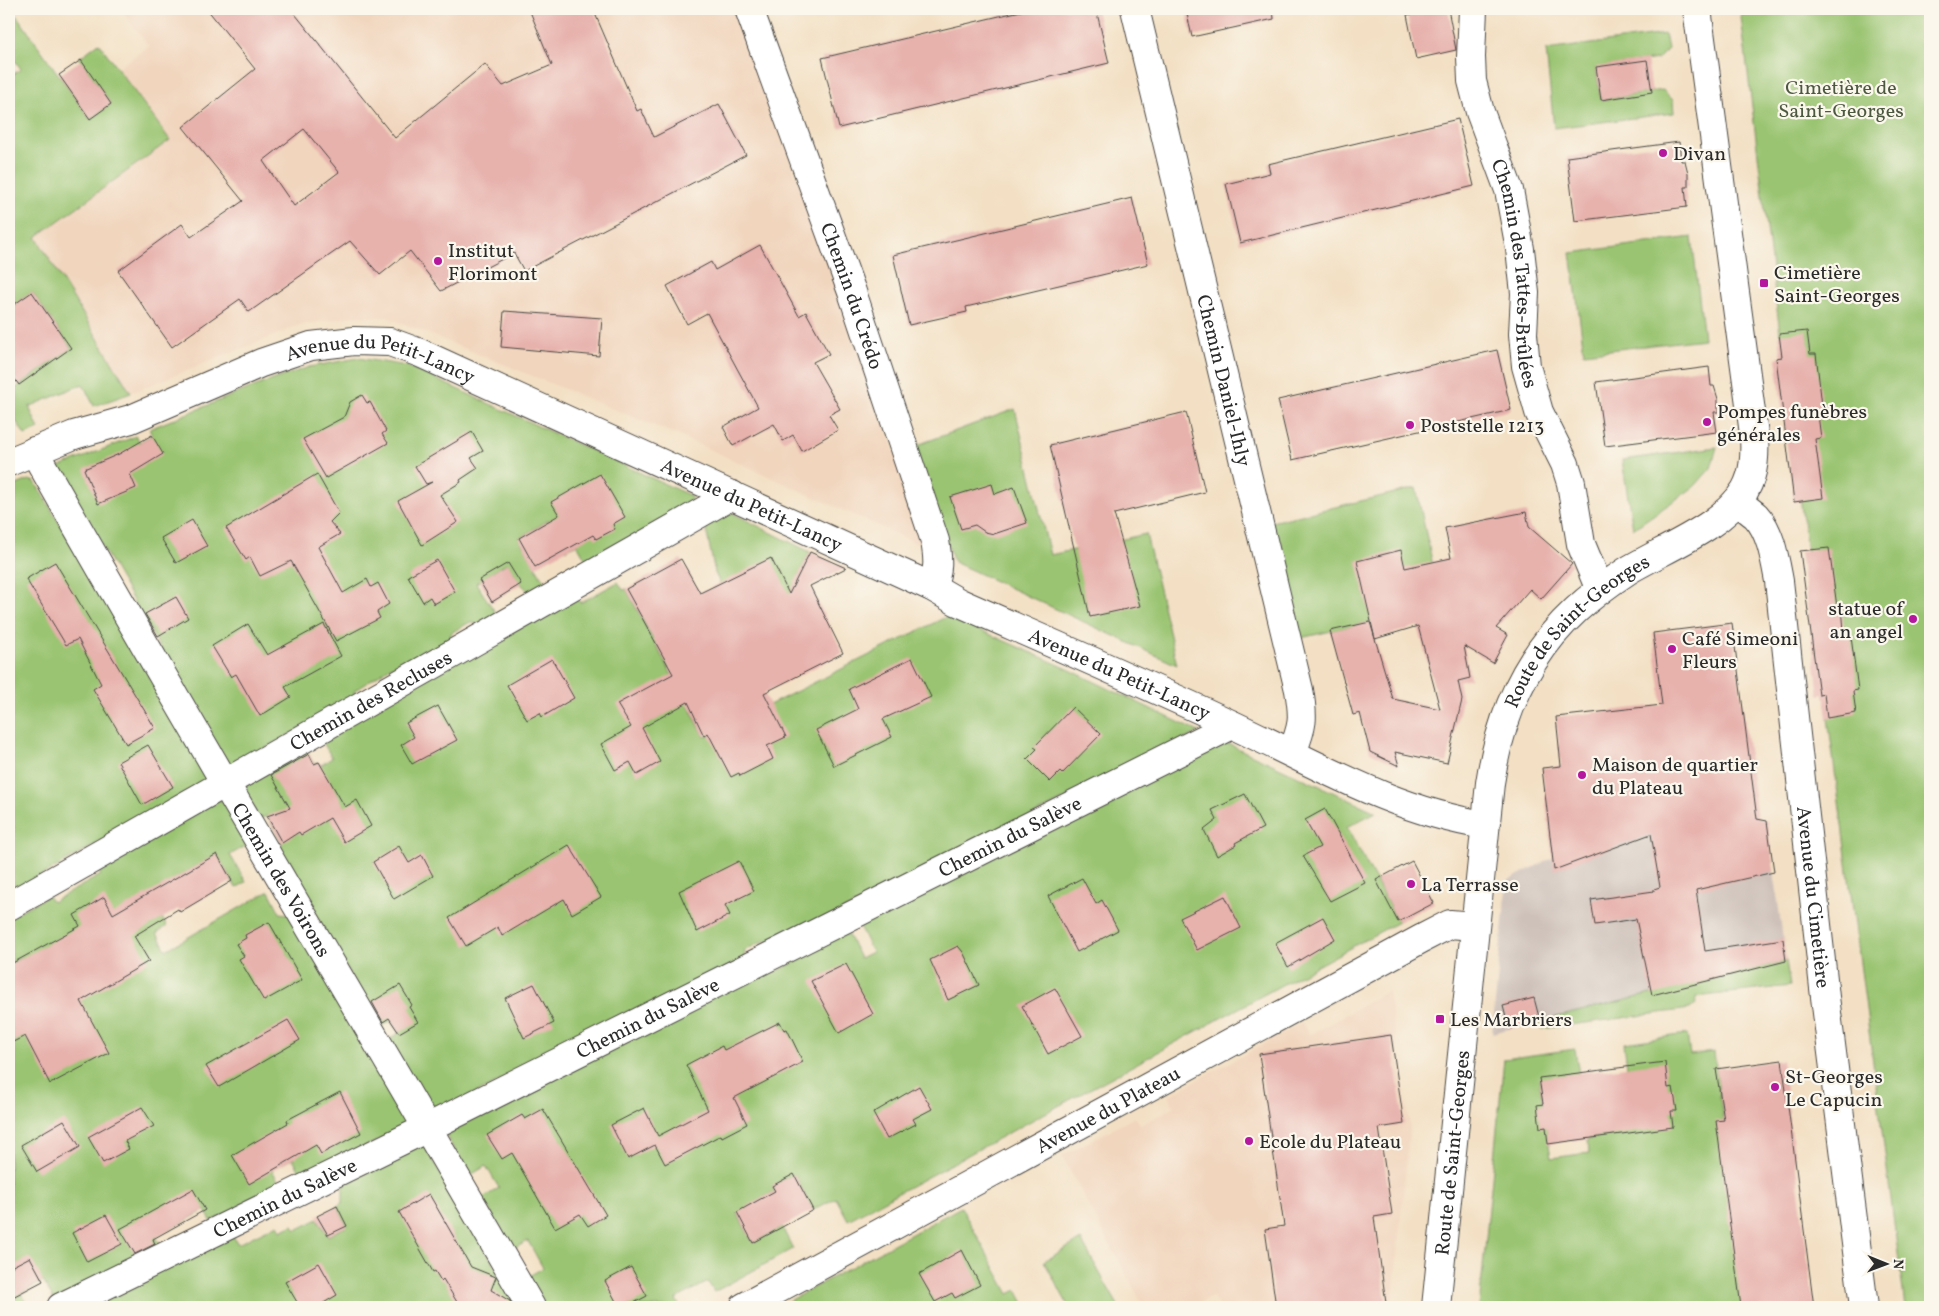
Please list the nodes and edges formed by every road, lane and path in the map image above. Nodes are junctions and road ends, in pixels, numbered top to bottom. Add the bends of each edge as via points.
1 (749, 9) edge
2 (1135, 9) edge
3 (1473, 9) edge
4 (1697, 9) edge
5 (34, 451) junction
6 (9, 462) edge
7 (732, 495) junction
8 (1737, 501) junction
9 (932, 587) junction
10 (1600, 590) junction
11 (1232, 725) junction
12 (1292, 753) junction
13 (224, 784) junction
14 (1485, 825) junction
15 (9, 906) edge
16 (1474, 926) junction
17 (428, 1128) junction
18 (61, 1307) edge
19 (531, 1307) edge
20 (744, 1307) edge
21 (1436, 1307) edge
22 (1864, 1307) edge

1 - 9 street, Chemin du Crédo via 852,292 935,541 939,559 938,574
2 - 12 street, Chemin Daniel-Ihly via 1299,690 1302,726
3 - 10 street, Chemin des Tattes-Brûlées via 1472,81 1509,190 1525,293 1523,334 1526,366 1538,412 1571,482 1581,544
4 - 8 street, Route de Saint-Georges via 1754,434 1752,471
5 - 6 street, Avenue du Petit-Lancy
5 - 7 street, Avenue du Petit-Lancy via 74,435 131,419 261,363 311,346 354,341 390,342
5 - 13 street, Chemin des Voirons
7 - 9 street, Avenue du Petit-Lancy
7 - 13 street, Chemin des Recluses
8 - 10 street, Route de Saint-Georges via 1724,514
8 - 22 street, Avenue du Cimetière via 1757,518 1774,556 1779,581 1826,1007
9 - 11 street, Avenue du Petit-Lancy via 958,602
10 - 14 street, Route de Saint-Georges via 1576,610 1541,648 1512,696 1494,754
11 - 12 street, Avenue du Petit-Lancy
11 - 17 street, Chemin du Salève
12 - 14 street, Avenue du Petit-Lancy via 1356,786 1441,816
13 - 15 street, Chemin des Recluses
13 - 17 street, Chemin des Voirons
14 - 16 street, Route de Saint-Georges
16 - 20 street, Avenue du Plateau via 1450,924 1421,939
16 - 21 street, Route de Saint-Georges
17 - 18 street, Chemin du Salève
17 - 19 street, Chemin des Voirons

